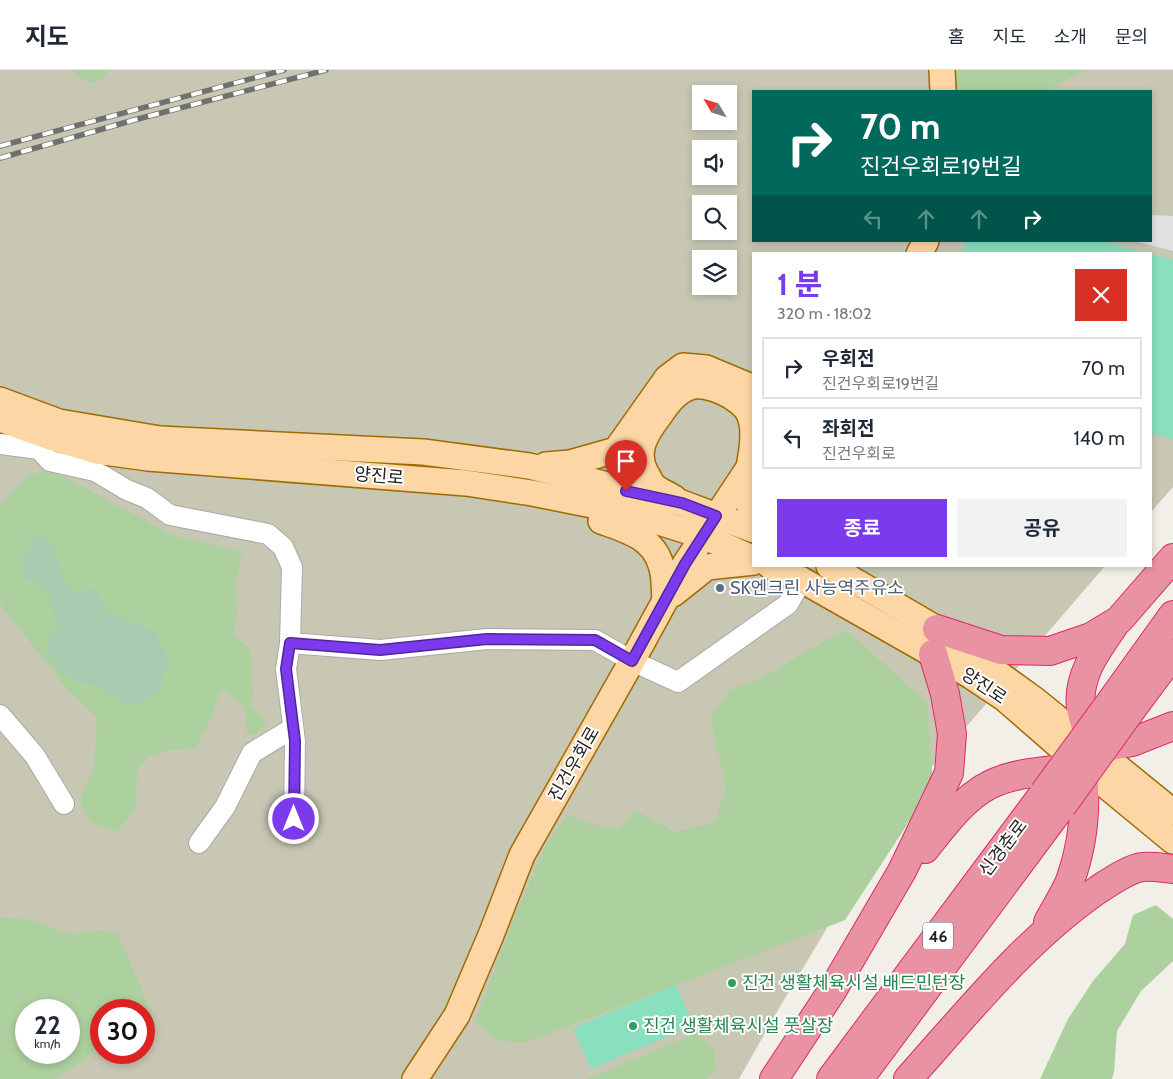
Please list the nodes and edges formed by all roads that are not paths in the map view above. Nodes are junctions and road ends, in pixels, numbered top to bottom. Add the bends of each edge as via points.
1 (942, 70) edge
2 (943, 90) edge
3 (752, 387) edge
4 (0, 400) edge
5 (0, 419) edge
6 (752, 430) edge
7 (0, 444) edge
8 (529, 466) junction
9 (752, 470) edge
10 (555, 497) junction
11 (682, 503) junction
12 (752, 519) edge
13 (709, 526) junction
14 (752, 530) edge
15 (752, 558) edge
16 (1173, 558) edge
17 (752, 560) edge
18 (772, 567) edge
19 (830, 567) edge
20 (802, 580) junction
21 (665, 600) junction
22 (1173, 615) edge
23 (1119, 620) junction
24 (935, 641) junction
25 (290, 643) junction
26 (1173, 654) edge
27 (632, 661) junction
28 (1120, 707) junction
29 (0, 715) edge
30 (1173, 726) edge
31 (293, 728) junction
32 (1088, 757) junction
33 (1053, 799) junction
34 (64, 804) dead end
35 (1173, 812) edge
36 (294, 819) dead end
37 (1173, 841) edge
38 (199, 842) dead end
39 (1173, 869) edge
40 (876, 916) junction
41 (1041, 935) junction
42 (415, 1079) edge
43 (774, 1079) edge
44 (832, 1079) edge
45 (859, 1079) edge
46 (908, 1079) edge

1 - 2 main road
3 - 8 main road via 706,368 683,366 667,378 616,450 570,464
4 - 8 main road, 양진로 via 59,422 160,439 423,452
5 - 10 main road, 양진로 via 97,451 148,458 466,483
6 - 11 main road via 749,414 733,397 700,385 679,392 648,431 641,448 642,466 653,486
7 - 25 street via 39,449 50,461 95,471 147,498 170,515 268,534 283,547 292,568
8 - 11 main road, 양진로
9 - 12 main road via 748,510
9 - 13 main road, 진건우회로
10 - 13 main road, 양진로
10 - 21 main road via 574,510 633,532 652,546 662,566
11 - 13 main road, 양진로
13 - 14 main road, 양진로
13 - 15 main road, 양진로
13 - 21 main road, 진건우회로
16 - 23 highway
17 - 21 main road via 707,567
18 - 20 main road, 양진로
19 - 24 main road, 양진로
20 - 24 main road, 양진로
20 - 27 street via 788,604 678,682
21 - 27 main road, 진건우회로
22 - 28 highway, 신경춘로 / 46
23 - 24 highway via 1091,637 1050,650 1001,650
23 - 32 highway via 1094,653 1081,685
24 - 32 main road, 양진로 via 1035,700
24 - 40 highway via 952,734 949,773 902,871
25 - 27 street via 380,650 487,639 595,640
25 - 31 street via 286,669
26 - 28 highway, 신경춘로 / 46
27 - 42 main road, 진건우회로 via 522,854 457,1015
28 - 33 highway, 신경춘로 / 46, bridge
29 - 34 street via 35,756
30 - 32 highway
31 - 36 street
31 - 38 street via 252,753 225,807
32 - 35 main road, 양진로
32 - 37 main road, 양진로
32 - 40 highway via 1000,780 974,794 949,819
32 - 41 highway via 1080,848 1069,883
33 - 44 highway, 신경춘로 / 46
33 - 45 highway, 신경춘로 / 46
39 - 41 highway via 1142,867 1113,880 1080,902
40 - 43 highway
41 - 46 highway

